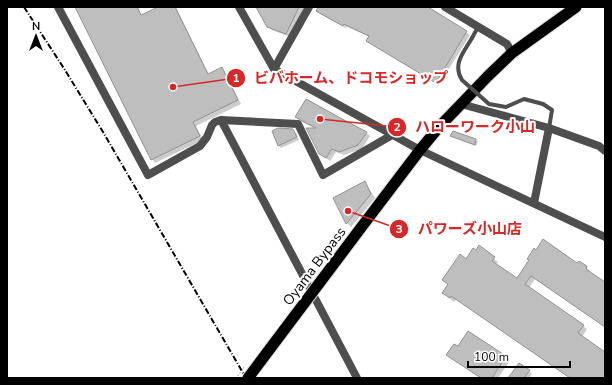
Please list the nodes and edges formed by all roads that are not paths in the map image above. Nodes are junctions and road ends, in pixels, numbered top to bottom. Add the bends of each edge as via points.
1 (58, 7) edge
2 (239, 7) edge
3 (309, 7) edge
4 (445, 7) edge
5 (576, 7) edge
6 (478, 27) junction
7 (512, 53) junction
8 (274, 68) junction
9 (461, 104) junction
10 (221, 120) junction
11 (549, 128) junction
12 (392, 135) junction
13 (420, 150) junction
14 (605, 151) edge
15 (534, 203) junction
16 (605, 237) edge
17 (248, 378) edge
18 (357, 378) edge

1 - 10 street via 148,175 200,146 212,125
2 - 8 street
3 - 8 street
4 - 6 street
5 - 7 highway, Oyama Bypass
6 - 7 street via 507,44
6 - 11 lane, bridge via 457,64 462,80 489,104 506,107 524,100 543,104 552,110
7 - 9 highway, Oyama Bypass
8 - 12 street
9 - 11 street
9 - 13 highway, Oyama Bypass
10 - 12 street via 298,124 323,175
10 - 18 street
11 - 14 street via 599,146
11 - 15 street
12 - 13 street
13 - 15 street
13 - 17 highway, Oyama Bypass, bridge
15 - 16 street

